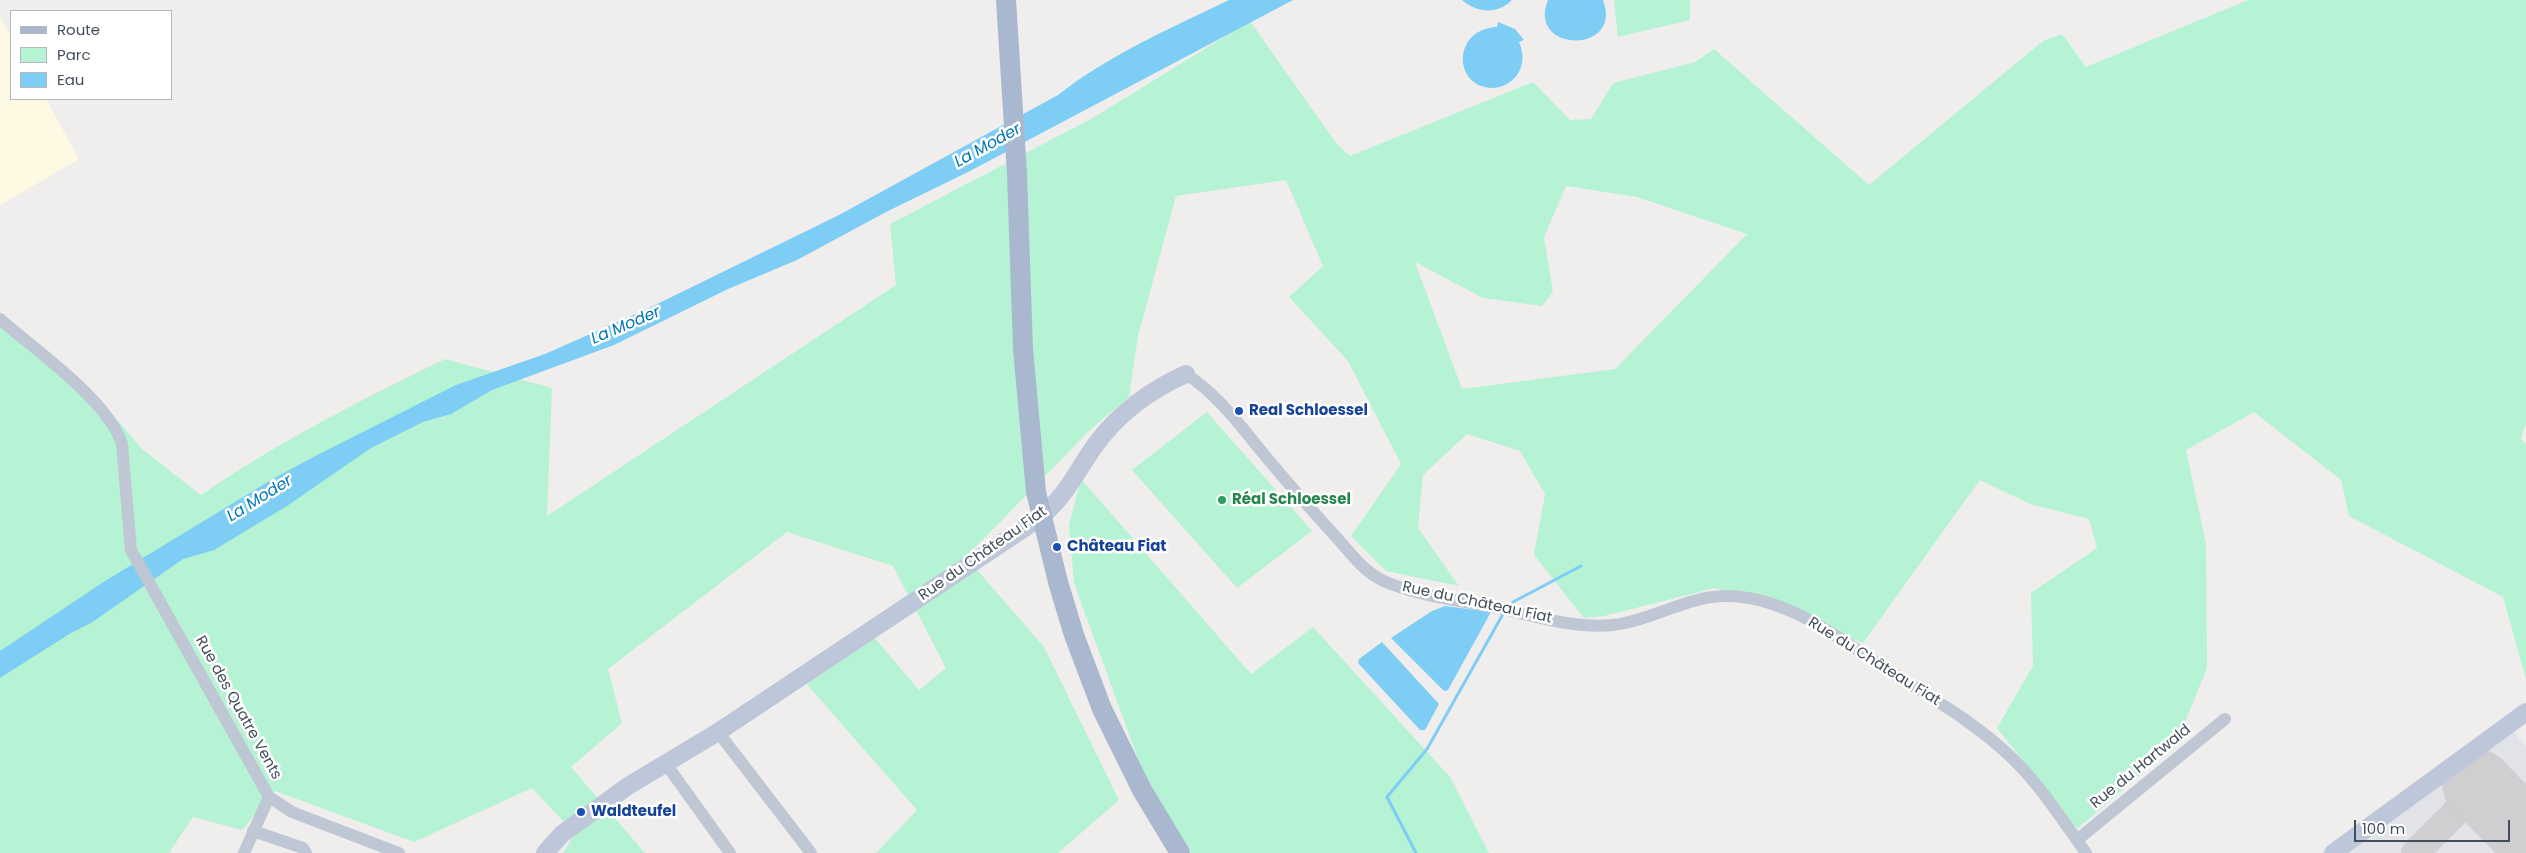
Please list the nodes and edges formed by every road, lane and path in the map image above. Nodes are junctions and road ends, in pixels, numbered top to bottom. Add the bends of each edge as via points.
1 (1006, 0) edge
2 (0, 319) edge
3 (1186, 374) joint
4 (1041, 517) junction
5 (2526, 712) edge
6 (2225, 719) dead end
7 (718, 732) junction
8 (666, 764) junction
9 (268, 797) junction
10 (253, 831) junction
11 (2077, 840) junction
12 (244, 853) edge
13 (306, 853) edge
14 (399, 853) edge
15 (544, 853) edge
16 (730, 853) edge
17 (811, 853) edge
18 (1180, 853) edge
19 (2086, 853) edge
20 (2334, 853) edge

1 - 4 main road via 1025,384 1021,405 1022,438
2 - 9 street, Rue des Quatre Vents via 85,393 117,431 122,444 131,550
3 - 4 street, Rue du Château Fiat via 1167,382 1132,406 1097,443 1060,499
3 - 11 street, Rue du Château Fiat via 1225,406 1317,517 1360,566 1372,575 1426,594 1570,623 1612,626 1721,596 1764,602 1834,635 1982,730 2020,767
4 - 7 street, Rue du Château Fiat
4 - 18 main road via 1074,635 1102,709 1142,790
5 - 20 street
6 - 11 street, Rue du Hartwald
7 - 8 street, Rue du Château Fiat
7 - 17 street
8 - 15 street, Rue du Château Fiat via 592,812 562,834
8 - 16 street
9 - 10 street
9 - 14 street, Rue des Quatre Vents via 292,812
10 - 12 street
10 - 13 street via 304,848
11 - 19 street, Rue du Château Fiat

